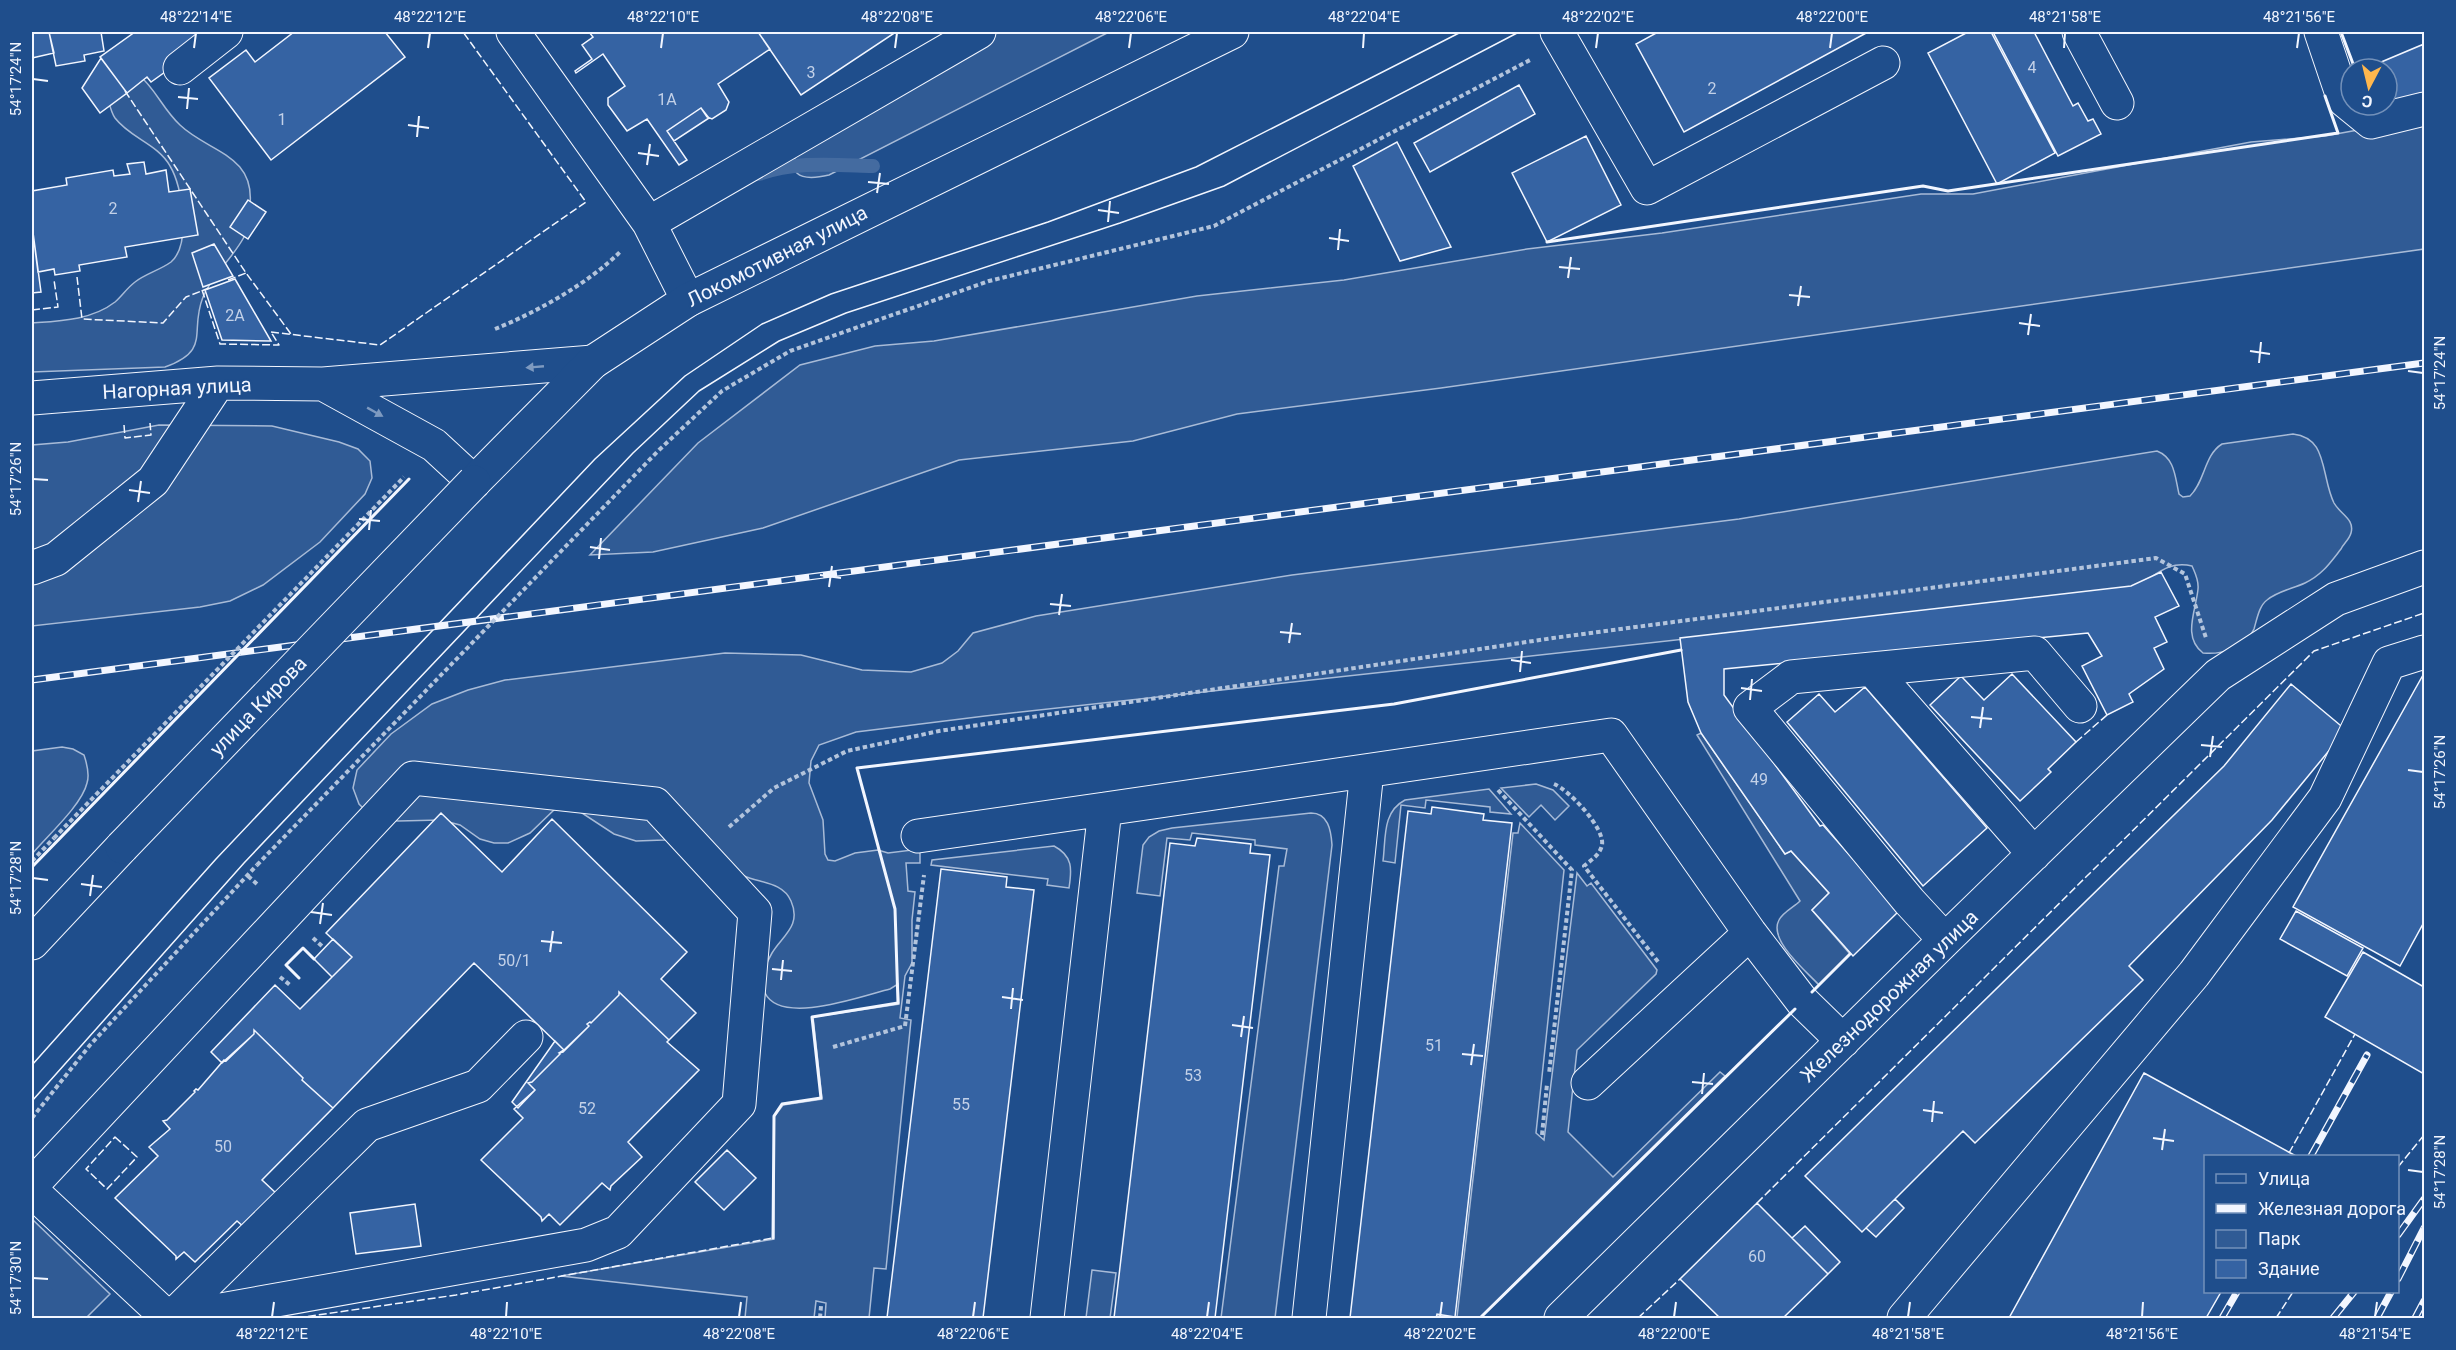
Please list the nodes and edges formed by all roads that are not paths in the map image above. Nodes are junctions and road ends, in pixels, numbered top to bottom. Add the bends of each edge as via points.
1 (226, 32) edge
2 (513, 32) edge
3 (979, 32) edge
4 (1232, 32) edge
5 (2079, 32) edge
6 (2321, 32) edge
7 (1560, 37) edge
8 (1883, 63) dead end
9 (180, 69) dead end
10 (2117, 104) dead end
11 (2424, 110) edge
12 (649, 223) junction
13 (688, 300) junction
14 (593, 362) junction
15 (218, 383) junction
16 (323, 384) junction
17 (32, 398) edge
18 (480, 476) junction
19 (2424, 567) edge
20 (32, 568) edge
21 (2424, 652) edge
22 (1872, 669) junction
23 (2080, 706) dead end
24 (1367, 771) junction
25 (1105, 809) junction
26 (918, 836) dead end
27 (2034, 854) junction
28 (1750, 933) junction
29 (1945, 940) junction
30 (32, 943) edge
31 (525, 1037) dead end
32 (1843, 1041) junction
33 (1588, 1083) dead end
34 (32, 1185) edge
35 (32, 1191) edge
36 (169, 1318) edge
37 (176, 1318) edge
38 (1047, 1318) edge
39 (1309, 1318) edge
40 (1561, 1318) edge
41 (1904, 1318) edge

1 - 9 street
2 - 12 street
3 - 12 street
4 - 13 street, Локомотивная улица
5 - 10 street
6 - 11 street via 2344,100 2371,122
7 - 8 street via 1647,188
12 - 13 street
13 - 14 street, Локомотивная улица
14 -> 16 street, Нагорная улица
14 - 18 street, Локомотивная улица
15 - 16 street, Нагорная улица
15 - 17 street, Нагорная улица
15 - 20 street via 153,481 56,559
16 -> 18 street, Нагорная улица via 434,445
18 - 30 street, улица Кирова, bridge
19 - 27 street, Железнодорожная улица via 2336,598 2218,675
21 - 41 street via 2389,663 2325,798 2201,965
22 - 23 street via 2035,653
22 - 27 street
22 - 29 street via 1791,677 1750,708
24 - 25 street
24 - 28 street via 1611,735
24 - 39 street
25 - 26 street
25 - 38 street
27 - 29 street, Железнодорожная улица
28 - 32 street via 1802,1001
28 - 33 street
29 - 32 street, Железнодорожная улица
31 - 36 street via 478,1086 367,1125
32 - 40 street, Железнодорожная улица
34 - 37 street via 413,778 655,804 754,912 739,1104 618,1233 586,1245
35 - 36 street

